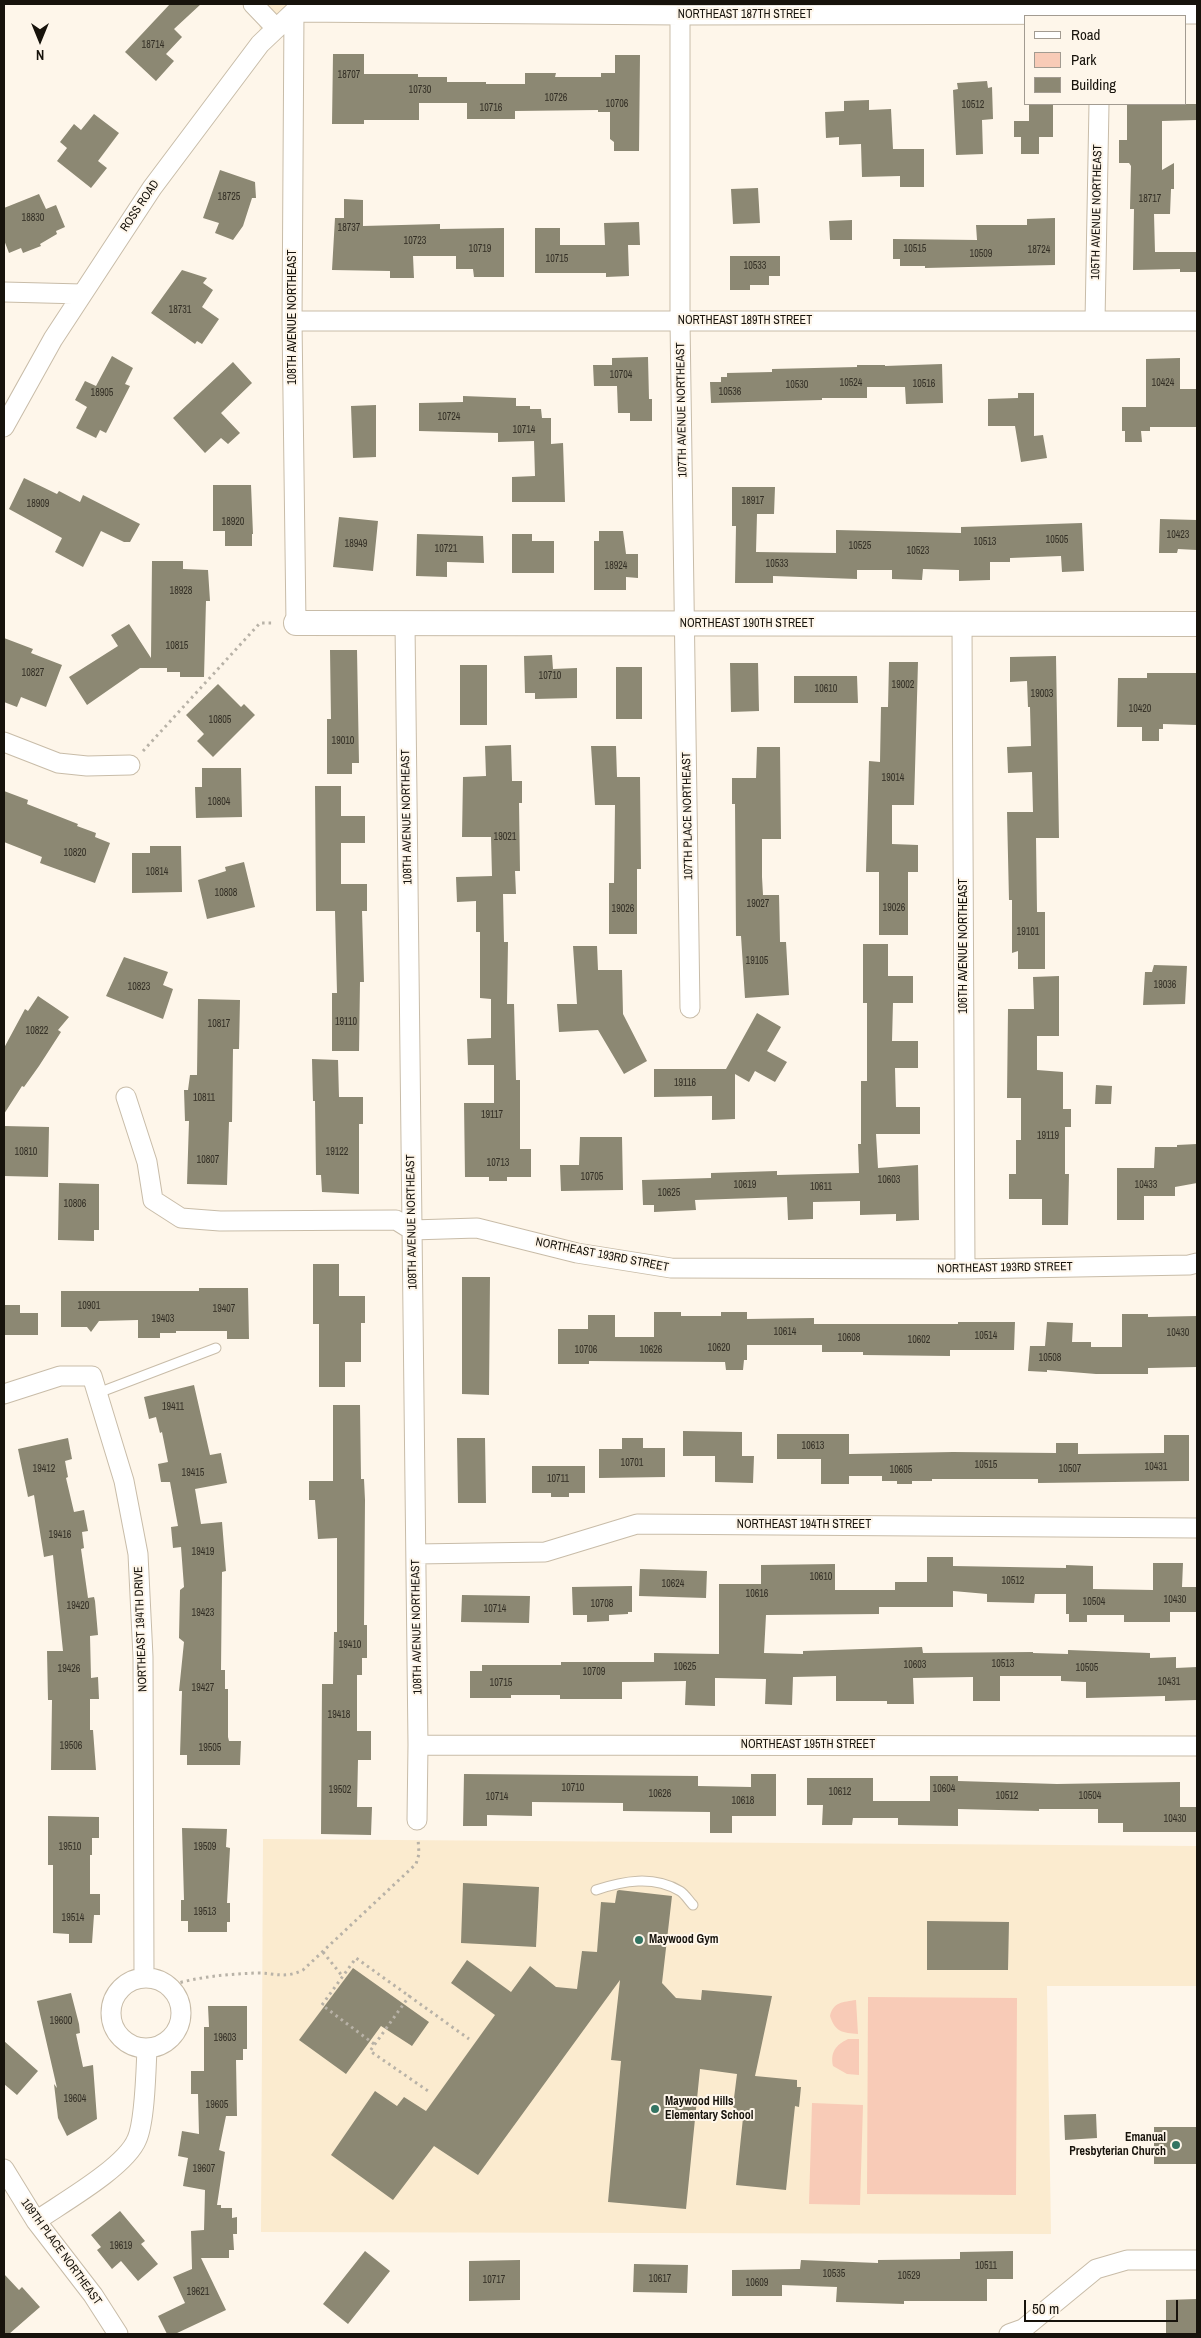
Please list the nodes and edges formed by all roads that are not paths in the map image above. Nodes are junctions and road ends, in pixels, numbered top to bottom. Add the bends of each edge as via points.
1 (253, 4) edge
2 (298, 8) edge
3 (1100, 11) edge
4 (1197, 14) edge
5 (680, 15) junction
6 (276, 28) junction
7 (1099, 105) edge
8 (4, 292) edge
9 (82, 294) junction
10 (292, 321) junction
11 (680, 321) junction
12 (1095, 321) junction
13 (1197, 321) edge
14 (6, 418) edge
15 (296, 623) joint
16 (405, 624) junction
17 (686, 624) junction
18 (962, 624) junction
19 (1197, 624) edge
20 (4, 742) edge
21 (130, 765) road end
22 (690, 1008) dead end
23 (126, 1097) dead end
24 (412, 1230) junction
25 (1197, 1264) edge
26 (965, 1269) junction
27 (216, 1348) dead end
28 (98, 1393) junction
29 (4, 1394) edge
30 (1197, 1528) edge
31 (416, 1554) junction
32 (418, 1745) junction
33 (1197, 1746) edge
34 (417, 1820) road end
35 (596, 1890) dead end
36 (693, 1905) dead end
37 (144, 1978) junction
38 (148, 2048) junction
39 (4, 2169) edge
40 (36, 2221) junction
41 (1197, 2260) edge
42 (118, 2334) edge
43 (1009, 2334) edge

1 - 6 street
2 - 5 street, NORTHEAST 187TH STREET
2 - 6 street, ROSS ROAD
2 - 10 street, 108TH AVENUE NORTHEAST
3 - 4 street, NORTHEAST 187TH STREET
3 - 5 street, NORTHEAST 187TH STREET
5 - 11 street, 107TH AVENUE NORTHEAST
6 - 9 street, ROSS ROAD via 260,44 152,188
7 - 12 street, 105TH AVENUE NORTHEAST
8 - 9 street
9 - 14 street, ROSS ROAD
10 - 11 street, NORTHEAST 189TH STREET
10 - 15 street, 108TH AVENUE NORTHEAST
11 - 12 street, NORTHEAST 189TH STREET
11 - 17 street, 107TH AVENUE NORTHEAST
12 - 13 street, NORTHEAST 189TH STREET
15 - 16 street, NORTHEAST 190TH STREET
16 - 17 street, NORTHEAST 190TH STREET
16 - 24 street, 108TH AVENUE NORTHEAST
17 - 18 street, NORTHEAST 190TH STREET
17 - 22 street, 107TH PLACE NORTHEAST
18 - 19 street, NORTHEAST 190TH STREET
18 - 26 street, 106TH AVENUE NORTHEAST
20 - 21 street via 58,763
23 - 24 street, NORTHEAST 193RD STREET via 148,1162 153,1200 181,1218 220,1221 396,1220
24 - 26 street, NORTHEAST 193RD STREET via 477,1228 577,1253 671,1268
24 - 31 street, 108TH AVENUE NORTHEAST
25 - 26 street, NORTHEAST 193RD STREET
27 - 28 lane
28 - 29 street, NORTHEAST 194TH DRIVE via 92,1376 60,1376
28 - 37 street, NORTHEAST 194TH DRIVE via 124,1481 138,1554 143,1657
30 - 31 street, NORTHEAST 194TH STREET via 637,1524 545,1552
31 - 32 street, 108TH AVENUE NORTHEAST
32 - 33 street, NORTHEAST 195TH STREET
32 - 34 street, 108TH AVENUE NORTHEAST
35 - 36 lane via 624,1880 655,1882 680,1891
37 - 38 street via 168,1986 180,2006 178,2026 166,2041
37 - 38 street via 122,1988 113,2000 111,2010 120,2037 138,2047
38 - 40 street via 138,2139 122,2161
39 - 40 street, 109TH PLACE NORTHEAST
40 - 42 street, 109TH PLACE NORTHEAST via 93,2295
41 - 43 street via 1127,2260 1096,2269 1023,2328

